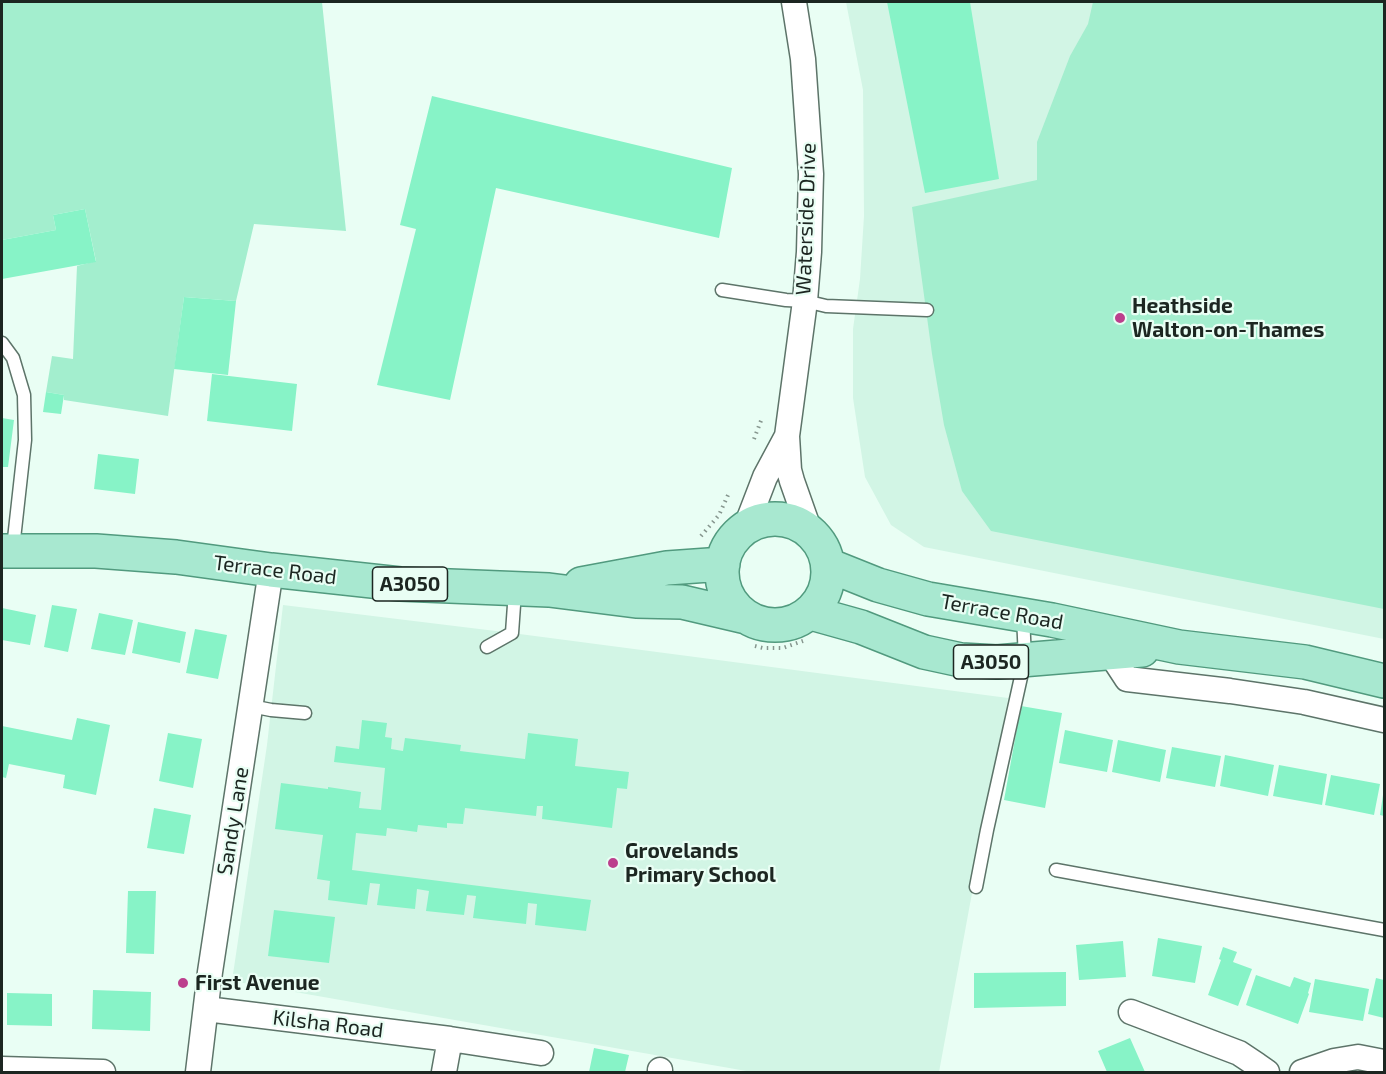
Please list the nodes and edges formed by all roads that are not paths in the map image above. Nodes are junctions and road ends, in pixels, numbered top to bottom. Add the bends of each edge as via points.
1 (794, 2) edge
2 (722, 290) dead end
3 (805, 301) junction
4 (927, 310) dead end
5 (2, 343) edge
6 (787, 436) junction
7 (745, 529) junction
8 (810, 532) junction
9 (7, 551) edge
10 (723, 564) junction
11 (828, 565) junction
12 (271, 570) junction
13 (515, 590) junction
14 (549, 590) junction
15 (1023, 615) junction
16 (807, 627) junction
17 (750, 631) junction
18 (487, 647) dead end
19 (1179, 647) junction
20 (1110, 652) junction
21 (1025, 659) junction
22 (1384, 681) edge
23 (251, 706) junction
24 (305, 713) dead end
25 (1384, 720) edge
26 (1056, 870) dead end
27 (976, 887) dead end
28 (1384, 930) edge
29 (206, 1009) junction
30 (1131, 1012) dead end
31 (450, 1039) junction
32 (541, 1053) dead end
33 (1384, 1062) edge
34 (2, 1069) edge
35 (103, 1072) edge
36 (198, 1072) edge
37 (444, 1072) edge
38 (1267, 1072) edge
39 (1302, 1072) edge

1 - 3 street, Waterside Drive via 803,59 811,174
2 - 3 lane
3 - 4 lane via 826,306
3 - 6 street, Waterside Drive
5 - 9 lane via 13,358 24,395 25,440 13,535
6 - 7 street, Waterside Drive via 765,477
6 - 8 street, Waterside Drive via 789,470
7 - 8 main road via 772,519 789,521
7 - 10 main road via 729,547
8 - 11 main road via 818,540
9 - 12 main road, Terrace Road / A3050 via 96,551
10 - 14 main road, Terrace Road / A3050 via 666,568
10 - 17 main road via 723,584
11 - 15 main road, Terrace Road / A3050 via 918,596
11 - 16 main road via 825,591
12 - 13 main road, Terrace Road / A3050 via 400,584
12 - 23 street, Sandy Lane
13 - 14 main road, Terrace Road / A3050
13 - 18 lane via 512,633
14 - 17 main road, Terrace Road / A3050 via 636,601 682,602
15 - 19 main road, Terrace Road / A3050
15 - 21 lane
16 - 17 main road via 799,620 786,625 759,623
16 - 21 main road, Terrace Road / A3050 via 861,627 904,645 962,660
19 - 20 main road, Terrace Road / A3050
19 - 22 main road, Terrace Road / A3050 via 1305,662
20 - 21 main road, Terrace Road / A3050
20 - 25 street via 1127,679 1304,702
21 - 27 lane
23 - 24 lane
23 - 29 street, Sandy Lane
26 - 28 lane
29 - 31 street, Kilsha Road
29 - 36 street, Sandy Lane
30 - 38 street via 1239,1053
31 - 32 street, Kilsha Road
31 - 37 street
33 - 39 street via 1358,1057
34 - 35 street

